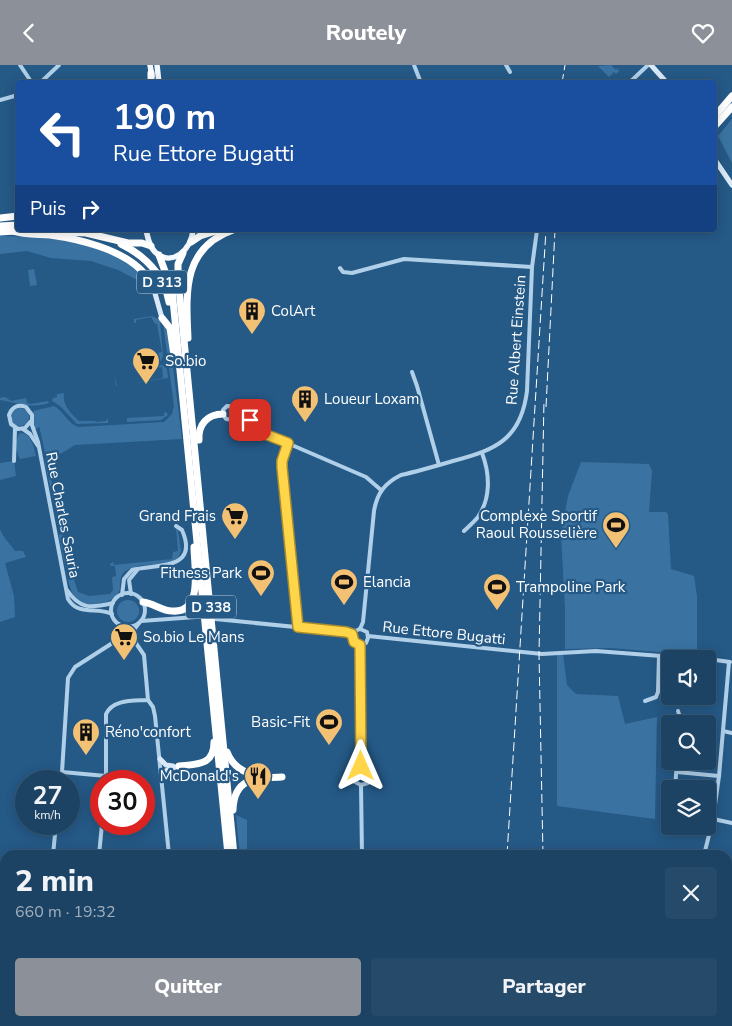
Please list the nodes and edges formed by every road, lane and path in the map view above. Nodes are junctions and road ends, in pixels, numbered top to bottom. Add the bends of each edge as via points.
1 (20, 65) edge
2 (60, 65) edge
3 (150, 65) edge
4 (157, 65) edge
5 (414, 65) edge
6 (506, 65) edge
7 (650, 65) edge
8 (510, 72) dead end
9 (155, 73) junction
10 (30, 80) edge
11 (43, 80) edge
12 (153, 80) edge
13 (158, 80) edge
14 (419, 80) edge
15 (632, 80) edge
16 (665, 80) edge
17 (15, 96) edge
18 (732, 96) edge
19 (0, 100) edge
20 (732, 107) edge
21 (717, 114) edge
22 (717, 124) edge
23 (717, 163) edge
24 (732, 185) edge
25 (15, 217) edge
26 (0, 218) edge
27 (15, 225) edge
28 (0, 226) edge
29 (12, 231) junction
30 (15, 231) edge
31 (0, 232) edge
32 (76, 232) edge
33 (147, 232) edge
34 (193, 232) edge
35 (211, 232) edge
36 (229, 232) edge
37 (536, 232) edge
38 (112, 240) junction
39 (191, 242) junction
40 (151, 247) junction
41 (183, 253) junction
42 (159, 255) junction
43 (532, 267) junction
44 (340, 268) dead end
45 (154, 290) joint
46 (162, 318) joint
47 (177, 346) junction
48 (180, 369) junction
49 (412, 372) dead end
50 (223, 414) junction
51 (246, 414) junction
52 (32, 421) junction
53 (242, 421) junction
54 (193, 425) junction
55 (15, 428) junction
56 (23, 429) junction
57 (257, 431) junction
58 (288, 443) junction
59 (38, 446) junction
60 (482, 453) junction
61 (14, 461) dead end
62 (439, 465) junction
63 (198, 471) junction
64 (191, 482) junction
65 (381, 490) junction
66 (176, 526) dead end
67 (464, 531) dead end
68 (138, 569) junction
69 (66, 589) junction
70 (131, 594) junction
71 (122, 595) junction
72 (143, 602) junction
73 (113, 603) junction
74 (145, 613) junction
75 (112, 614) junction
76 (196, 617) dead end
77 (157, 619) junction
78 (215, 619) dead end
79 (140, 622) junction
80 (119, 625) junction
81 (298, 627) junction
82 (360, 629) junction
83 (352, 634) junction
84 (125, 635) junction
85 (368, 636) junction
86 (360, 645) junction
87 (140, 648) junction
88 (659, 656) joint
89 (716, 660) edge
90 (731, 662) edge
91 (210, 669) junction
92 (148, 700) junction
93 (645, 701) dead end
94 (678, 711) dead end
95 (679, 715) edge
96 (723, 731) junction
97 (732, 733) edge
98 (224, 744) junction
99 (160, 759) junction
100 (179, 766) junction
101 (361, 769) junction
102 (62, 770) edge
103 (106, 770) edge
104 (677, 772) joint
105 (719, 776) junction
106 (162, 779) junction
107 (677, 780) edge
108 (361, 785) junction
109 (716, 794) edge
110 (716, 820) edge
111 (732, 823) edge
112 (55, 835) edge
113 (101, 835) edge
114 (708, 835) edge
115 (53, 850) edge
116 (100, 850) edge
117 (169, 850) edge
118 (228, 850) edge
119 (235, 850) edge
120 (236, 850) edge
121 (362, 850) edge
122 (705, 850) edge

1 - 10 street
2 - 11 street
3 - 9 main road
4 - 9 main road
5 - 14 street
6 - 8 street
7 - 15 street
7 - 16 street
9 - 12 highway
9 - 13 main road
17 - 19 street
18 - 21 highway
20 - 22 highway
23 - 24 street
25 - 26 highway
27 - 28 highway
29 - 30 highway, D 313
29 - 31 highway, D 313
29 - 45 highway, D 313 via 73,239 115,253 142,270
32 - 38 highway, D 313
33 - 40 main road
34 - 39 main road
35 - 39 highway
36 - 54 highway, D 338 via 201,251 189,275 187,309
37 - 43 street, Rue Albert Einstein
38 - 40 highway, D 313
38 - 47 highway, D 313 via 138,254 155,269 168,296
39 - 41 main road
40 - 42 main road
41 - 42 main road via 172,257
41 - 54 highway, D 338 via 178,269
42 - 47 highway, D 338 via 172,290
43 - 44 street via 404,259 352,273 343,272
43 - 60 street, Rue Albert Einstein via 525,408 511,434
45 - 46 street, D 313
46 - 48 highway, D 313 via 170,328 174,361
47 - 48 highway, D 338
48 - 64 highway, D 338
49 - 62 street
50 - 51 street via 227,405 241,407
50 - 53 street via 226,419
50 - 63 highway via 213,415 201,425
51 - 53 street
51 - 57 street
52 - 55 street via 28,409 16,406 9,415
52 - 56 street
52 - 59 street, Rue Charles Sauria
53 - 57 street
54 - 63 highway, D 338
55 - 56 street
55 - 61 street
56 - 59 street, Rue Charles Sauria
57 - 58 street
58 - 65 street via 366,477
58 - 81 street via 282,467
59 - 69 street, Rue Charles Sauria
60 - 62 street, Rue Albert Einstein
60 - 67 street via 489,477 485,504
62 - 65 street, Rue Albert Einstein via 401,475
63 - 98 highway, D 338
64 - 72 highway via 196,588 192,600 184,609 172,611
64 - 91 highway, D 338
65 - 82 street via 374,511
66 - 68 street via 182,530 185,539 185,550 180,560
68 - 70 street via 128,580
68 - 71 street via 125,577
69 - 73 street, Rue Charles Sauria via 75,601 84,606
69 - 75 street, Rue Charles Sauria via 68,601 76,607
70 - 71 street
70 - 72 street
71 - 73 street
72 - 74 street
73 - 75 street
74 - 77 street
74 - 79 street
75 - 80 street
76 - 77 street
77 - 79 street
78 - 81 street
79 - 80 street via 129,627
79 - 87 street via 131,635
80 - 84 street
81 - 83 street
82 - 83 street
82 - 85 street
83 - 86 street via 354,642
84 - 87 street
84 - 102 street via 75,667 68,677
85 - 86 street via 366,643
85 - 88 street, Rue Ettore Bugatti via 517,652 557,654 596,651
86 - 101 street
87 - 92 street via 144,655
88 - 93 street via 658,692 656,697
89 - 90 street
90 - 96 street
91 - 100 highway via 214,751 203,763
91 - 118 highway, D 338
92 - 99 street via 155,711
92 - 103 street via 115,704 108,710
94 - 95 street
96 - 97 street
96 - 105 street
98 - 119 highway, D 338
98 - 120 highway via 231,761 239,769 249,774 282,777 253,779 236,793
99 - 100 street via 168,766
99 - 106 street
100 - 106 street via 167,770
101 - 108 street via 353,778
101 - 108 street via 370,776 368,783
104 - 105 street
104 - 107 street
105 - 109 street
106 - 117 street
108 - 121 street
110 - 111 street
112 - 115 street
113 - 116 street
114 - 122 street

